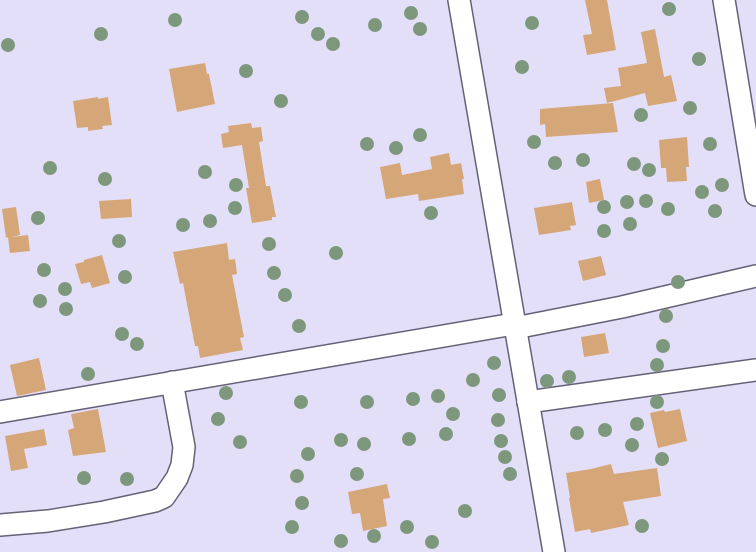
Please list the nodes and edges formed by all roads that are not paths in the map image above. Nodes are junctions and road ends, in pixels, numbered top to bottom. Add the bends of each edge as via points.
1 (459, 0) edge
2 (724, 0) edge
3 (756, 195) edge
4 (756, 276) edge
5 (515, 326) junction
6 (756, 370) edge
7 (172, 382) junction
8 (528, 402) junction
9 (0, 412) edge
10 (0, 525) edge
11 (554, 552) edge

1 - 5 street
2 - 3 street
4 - 5 street
5 - 7 street
5 - 8 street
6 - 8 street
7 - 9 street
7 - 10 street via 184,447 177,478 164,497 95,514
8 - 11 street

